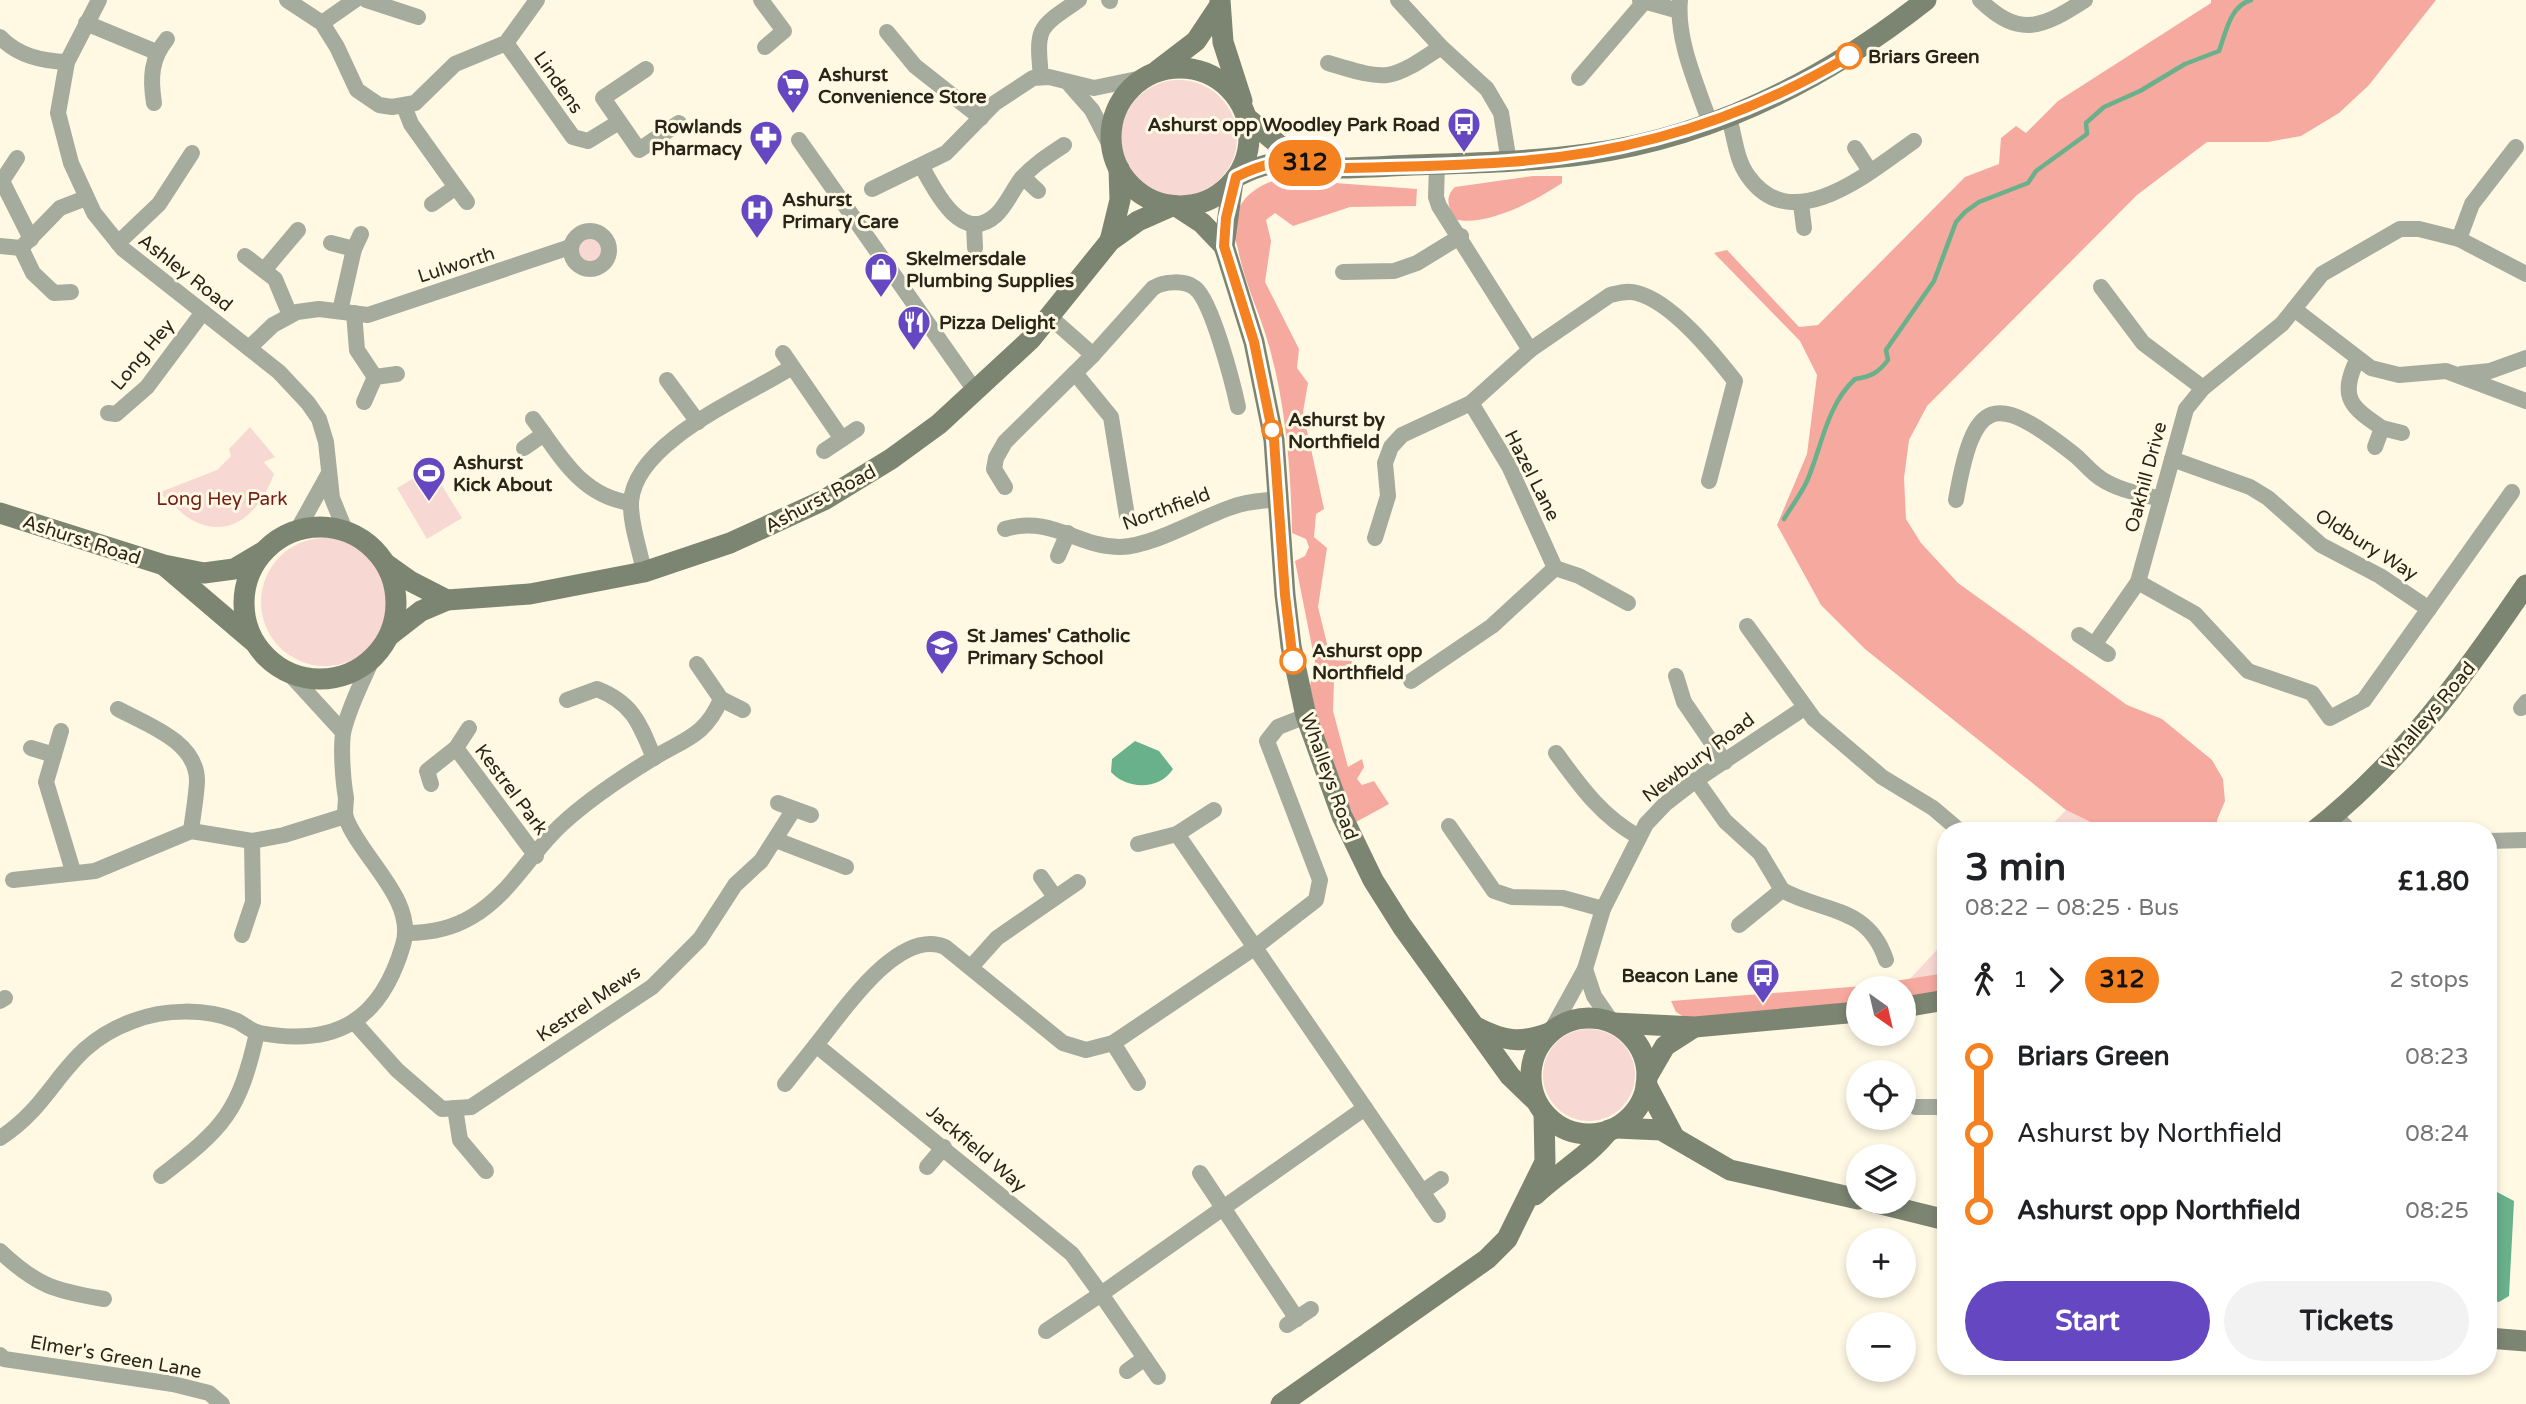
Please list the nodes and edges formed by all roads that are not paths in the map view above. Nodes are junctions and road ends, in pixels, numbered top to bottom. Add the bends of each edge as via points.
1 (99, 0) edge
2 (287, 0) edge
3 (355, 0) edge
4 (366, 0) edge
5 (537, 0) edge
6 (761, 0) edge
7 (1079, 0) edge
8 (1398, 0) edge
9 (1926, 0) edge
10 (1980, 0) edge
11 (2085, 0) edge
12 (1642, 1) edge
13 (1219, 4) edge
14 (1679, 6) edge
15 (418, 17) dead end
16 (86, 23) junction
17 (322, 23) junction
18 (887, 32) dead end
19 (0, 38) edge
20 (167, 39) dead end
21 (915, 40) dead end
22 (506, 43) junction
23 (765, 47) dead end
24 (1441, 47) junction
25 (901, 50) junction
26 (156, 52) junction
27 (67, 62) junction
28 (1328, 63) dead end
29 (646, 69) dead end
30 (1150, 75) junction
31 (1041, 77) junction
32 (1579, 78) dead end
33 (1070, 85) junction
34 (154, 103) dead end
35 (404, 106) junction
36 (1246, 116) junction
37 (981, 118) junction
38 (1719, 119) junction
39 (619, 121) junction
40 (679, 123) dead end
41 (799, 140) dead end
42 (1914, 141) dead end
43 (1063, 145) dead end
44 (2516, 147) dead end
45 (1855, 148) dead end
46 (192, 153) dead end
47 (17, 158) dead end
48 (1115, 159) junction
49 (1298, 161) junction
50 (1509, 162) junction
51 (1437, 164) junction
52 (922, 167) junction
53 (1870, 171) junction
54 (1023, 177) junction
55 (1235, 179) junction
56 (456, 187) junction
57 (872, 189) dead end
58 (1038, 191) dead end
59 (86, 198) junction
60 (467, 202) dead end
61 (432, 204) dead end
62 (1801, 204) junction
63 (1174, 206) junction
64 (974, 224) junction
65 (1804, 229) dead end
66 (298, 230) dead end
67 (361, 234) dead end
68 (1461, 236) junction
69 (2459, 239) junction
70 (1110, 241) junction
71 (118, 243) junction
72 (331, 243) dead end
73 (26, 244) junction
74 (0, 246) edge
75 (1224, 246) junction
76 (570, 247) dead end
77 (975, 248) dead end
78 (354, 249) junction
79 (246, 256) dead end
80 (265, 269) junction
81 (1343, 272) dead end
82 (2526, 274) edge
83 (2101, 287) dead end
84 (71, 292) dead end
85 (54, 293) junction
86 (2294, 309) junction
87 (48, 310) dead end
88 (203, 312) junction
89 (347, 312) junction
90 (290, 315) junction
91 (1050, 317) junction
92 (249, 348) junction
93 (1530, 350) junction
94 (1093, 355) junction
95 (2526, 358) edge
96 (2357, 360) junction
97 (1075, 373) junction
98 (397, 374) dead end
99 (2459, 374) junction
100 (375, 377) junction
101 (667, 380) dead end
102 (2203, 388) junction
103 (976, 392) junction
104 (2526, 401) edge
105 (364, 402) dead end
106 (1471, 403) junction
107 (1238, 407) dead end
108 (108, 413) dead end
109 (533, 419) dead end
110 (698, 422) junction
111 (2382, 428) junction
112 (857, 429) dead end
113 (2402, 433) dead end
114 (544, 434) junction
115 (842, 439) junction
116 (2375, 447) dead end
117 (524, 448) dead end
118 (824, 451) dead end
119 (2172, 459) junction
120 (328, 475) junction
121 (1709, 481) dead end
122 (1005, 487) dead end
123 (2512, 492) dead end
124 (1279, 499) junction
125 (2161, 499) junction
126 (1956, 500) dead end
127 (631, 503) junction
128 (0, 513) edge
129 (1127, 516) dead end
130 (1006, 529) dead end
131 (298, 530) junction
132 (345, 530) junction
133 (1068, 533) junction
134 (1374, 538) dead end
135 (263, 551) junction
136 (1058, 556) dead end
137 (386, 564) junction
138 (164, 565) junction
139 (1555, 568) junction
140 (644, 572) junction
141 (2138, 582) junction
142 (2526, 585) edge
143 (456, 600) junction
144 (1628, 603) dead end
145 (2429, 609) junction
146 (1746, 625) dead end
147 (390, 635) junction
148 (2079, 635) dead end
149 (254, 642) junction
150 (372, 660) junction
151 (698, 664) dead end
152 (288, 672) junction
153 (1676, 673) dead end
154 (1411, 681) dead end
155 (721, 699) junction
156 (567, 700) dead end
157 (1804, 708) junction
158 (118, 709) dead end
159 (743, 710) dead end
160 (1306, 716) junction
161 (469, 728) dead end
162 (61, 731) dead end
163 (343, 732) junction
164 (31, 748) dead end
165 (456, 748) junction
166 (1557, 752) dead end
167 (54, 755) junction
168 (654, 758) junction
169 (1725, 762) junction
170 (1696, 780) junction
171 (431, 784) dead end
172 (778, 803) dead end
173 (794, 809) junction
174 (1214, 810) dead end
175 (811, 815) dead end
176 (2334, 815) junction
177 (345, 816) junction
178 (1949, 822) edge
179 (2325, 822) edge
180 (2341, 822) edge
181 (1449, 825) dead end
182 (191, 831) junction
183 (1177, 834) junction
184 (1639, 837) junction
185 (776, 840) junction
186 (2526, 840) edge
187 (252, 841) junction
188 (2497, 841) edge
189 (1138, 844) dead end
190 (536, 856) junction
191 (846, 867) dead end
192 (74, 871) junction
193 (1041, 877) dead end
194 (13, 880) dead end
195 (1078, 882) dead end
196 (1782, 890) junction
197 (1055, 897) junction
198 (1603, 909) junction
199 (1739, 925) dead end
200 (407, 933) junction
201 (242, 935) dead end
202 (1254, 948) junction
203 (1885, 962) dead end
204 (971, 967) junction
205 (1585, 969) junction
206 (1937, 1002) edge
207 (1916, 1005) edge
208 (1846, 1013) edge
209 (1613, 1023) junction
210 (356, 1024) junction
211 (1475, 1027) junction
212 (1695, 1027) junction
213 (1550, 1032) junction
214 (257, 1033) junction
215 (1113, 1043) junction
216 (817, 1045) junction
217 (1647, 1080) junction
218 (1138, 1083) dead end
219 (785, 1084) dead end
220 (1540, 1107) junction
221 (1916, 1107) dead end
222 (1937, 1107) edge
223 (455, 1108) junction
224 (1365, 1108) junction
225 (1613, 1129) junction
226 (1673, 1135) junction
227 (0, 1138) edge
228 (944, 1147) junction
229 (927, 1167) dead end
230 (485, 1171) dead end
231 (1200, 1173) dead end
232 (161, 1175) dead end
233 (1441, 1179) dead end
234 (1422, 1192) junction
235 (1846, 1196) edge
236 (1526, 1203) junction
237 (1222, 1208) junction
238 (1916, 1213) edge
239 (1438, 1215) dead end
240 (1937, 1218) edge
241 (0, 1251) edge
242 (1101, 1294) junction
243 (104, 1299) dead end
244 (1311, 1309) dead end
245 (1046, 1331) dead end
246 (2497, 1339) edge
247 (2526, 1341) edge
248 (0, 1355) edge
249 (1145, 1358) junction
250 (1127, 1371) dead end
251 (1158, 1377) dead end
252 (222, 1404) edge
253 (1280, 1404) edge

1 - 16 street, Ashley Road
2 - 17 street
3 - 17 street
4 - 15 street
5 - 22 street, Lindens
6 - 23 street via 784,31
7 - 31 street via 1042,28 1038,46
8 - 24 street
9 - 38 street via 1870,44 1808,81
10 - 11 street via 1995,14 2023,26 2056,18
12 - 14 street
12 - 32 street
13 - 30 street via 1196,41
13 - 36 street via 1223,42
14 - 38 street via 1686,51
16 - 26 street
16 - 27 street, Ashley Road
17 - 35 street via 356,90 379,105
18 - 25 street
19 - 27 street via 38,60
20 - 26 street
21 - 25 street
22 - 35 street, Lindens via 455,64 423,98
22 - 39 street, Lindens via 573,137 588,141
24 - 28 street via 1403,73 1375,77
24 - 50 street via 1487,89 1501,113
25 - 37 street
26 - 34 street via 151,82
27 - 59 street, Ashley Road via 58,113
29 - 39 street, Lindens via 603,98
30 - 33 street via 1107,87
30 - 36 street via 1175,68 1197,70 1226,86
30 - 48 street via 1129,90 1118,107 1112,128
31 - 33 street
31 - 37 street via 1016,87
33 - 48 street via 1092,110
35 - 56 street via 411,124
36 - 49 street
36 - 55 street via 1246,159
37 - 52 street via 946,153
38 - 50 street via 1590,153
38 - 62 street via 1756,186 1775,200
39 - 40 street, Lindens via 639,150
41 - 103 street
42 - 53 street
43 - 54 street
44 - 69 street via 2472,204
45 - 53 street
46 - 71 street via 159,204
47 - 73 street via 2,181
48 - 63 street via 1132,187 1150,199
48 - 70 street, Ashurst Road via 1120,200
49 - 51 street via 1342,168
49 - 55 street via 1265,164
50 - 51 street
51 - 68 street via 1436,197
52 - 57 street
52 - 64 street via 949,210
53 - 62 street via 1827,196
54 - 58 street
54 - 64 street via 995,216
55 - 63 street via 1198,204
55 - 75 street, Whalleys Road
56 - 60 street
56 - 61 street
59 - 71 street, Ashley Road
59 - 73 street via 60,208
62 - 65 street
63 - 70 street, Ashurst Road via 1138,221
63 - 75 street, Whalleys Road via 1202,223
64 - 77 street
66 - 80 street
67 - 78 street
68 - 81 street via 1417,263 1394,271
68 - 93 street
69 - 82 street, Oakhill Drive
69 - 86 street, Oakhill Drive via 2409,228 2392,232 2322,274
70 - 91 street, Ashurst Road
71 - 88 street, Ashley Road
72 - 78 street
73 - 74 street
73 - 85 street via 33,273
75 - 124 street, Whalleys Road via 1254,342 1274,440
76 - 89 street, Lulworth via 368,315
78 - 89 street
79 - 80 street
80 - 90 street via 275,279
83 - 102 street via 2143,343
84 - 85 street
85 - 87 street
86 - 96 street
86 - 102 street, Oakhill Drive via 2239,362
88 - 92 street, Ashley Road
88 - 108 street, Long Hey via 136,399 116,414
89 - 90 street, Lulworth via 320,309
89 - 100 street via 356,350
90 - 92 street, Lulworth
91 - 94 street
91 - 103 street, Ashurst Road
92 - 120 street, Ashley Road via 279,372 319,419
93 - 106 street
93 - 121 street via 1610,295 1635,292 1657,301 1735,380
94 - 97 street
94 - 107 street via 1153,288 1165,283 1193,286 1223,351
95 - 99 street via 2490,371
96 - 99 street via 2399,375
96 - 111 street via 2348,378 2348,395 2356,410
97 - 122 street via 1005,442 994,469
97 - 129 street via 1111,417
98 - 100 street
99 - 104 street
100 - 105 street
101 - 110 street
102 - 119 street, Oakhill Drive via 2186,409
103 - 140 street, Ashurst Road via 915,442 802,512
106 - 134 street via 1402,435 1391,447 1385,463 1388,495
106 - 139 street, Hazel Lane via 1509,466
109 - 114 street
110 - 115 street via 788,360
110 - 127 street via 654,456
111 - 113 street
111 - 116 street
112 - 115 street
114 - 117 street
114 - 127 street via 576,478 613,499
115 - 118 street
119 - 125 street, Oakhill Drive
119 - 145 street, Oldbury Way via 2250,487 2321,545
120 - 131 street
120 - 132 street, Ashley Road
123 - 145 street
124 - 133 street, Northfield via 1235,505 1130,545 1110,546
124 - 160 street, Whalleys Road via 1291,646
125 - 126 street via 2108,483 2065,448 2002,411 1982,419 1973,433
125 - 141 street, Oakhill Drive
127 - 140 street
128 - 138 street, Ashurst Road
130 - 133 street, Northfield via 1034,524
131 - 132 street via 321,526
131 - 135 street
132 - 137 street via 368,544
133 - 136 street
135 - 138 street, Ashurst Road via 234,569 204,573
135 - 149 street via 250,572 244,595 245,619
137 - 143 street, Ashurst Road via 410,581
137 - 147 street via 396,598
138 - 149 street, Ashurst Road
139 - 144 street
139 - 154 street via 1492,626
140 - 143 street, Ashurst Road via 585,586
141 - 145 street via 2195,614 2248,671 2312,693 2330,718 2364,700
141 - 148 street, Oakhill Drive via 2101,649
142 - 176 street, Whalleys Road via 2449,694
143 - 147 street, Ashurst Road via 421,611
146 - 157 street
147 - 150 street
149 - 152 street via 269,660
150 - 152 street via 328,679
150 - 163 street
151 - 155 street
152 - 163 street
153 - 169 street via 1684,702
155 - 159 street
155 - 168 street, Kestrel Park via 713,719 690,740
156 - 168 street via 597,689 618,697 640,722
157 - 169 street, Newbury Road
157 - 178 street via 1882,777
158 - 182 street via 181,745 191,757 197,780
160 - 202 street via 1278,727 1267,741 1320,880 1320,894
160 - 211 street, Whalleys Road via 1342,816 1373,880
161 - 165 street, Kestrel Park
162 - 167 street
163 - 177 street
164 - 167 street
165 - 171 street, Kestrel Park via 426,771
165 - 190 street, Kestrel Park
166 - 184 street via 1599,808
167 - 192 street via 46,782
168 - 190 street, Kestrel Park via 561,825
169 - 170 street, Newbury Road
170 - 184 street, Newbury Road via 1665,804
170 - 196 street via 1725,821 1760,853
172 - 173 street
173 - 175 street
173 - 185 street, Kestrel Mews
174 - 183 street
176 - 179 street, Whalleys Road
176 - 180 street
177 - 187 street
177 - 200 street via 388,884
181 - 198 street via 1494,891 1512,897 1563,898
182 - 187 street
182 - 192 street via 94,871
183 - 189 street
183 - 202 street
184 - 198 street, Newbury Road
185 - 191 street
185 - 223 street, Kestrel Mews via 735,886 700,939 652,987 471,1107
186 - 188 street
187 - 201 street via 253,902
190 - 200 street, Kestrel Park via 499,899 470,918 435,933
192 - 194 street
193 - 197 street
195 - 197 street
196 - 199 street
196 - 203 street via 1833,907 1860,923 1875,935
197 - 204 street via 987,945
198 - 205 street, Newbury Road
200 - 210 street via 393,978
202 - 215 street
202 - 224 street
204 - 215 street via 1063,1043 1086,1050
204 - 216 street via 936,943 904,951 875,975
205 - 209 street via 1594,996
205 - 213 street, Newbury Road
206 - 207 street
208 - 212 street
209 - 212 street
209 - 213 street via 1580,1018
209 - 217 street via 1639,1045
210 - 214 street via 309,1038
210 - 223 street via 415,1088 442,1109
211 - 213 street via 1515,1042
211 - 220 street, Whalleys Road via 1510,1076
212 - 217 street via 1665,1046
213 - 220 street via 1532,1065 1531,1083
214 - 227 street via 238,1021 198,1013 163,1013 127,1023 80,1051 40,1106
214 - 232 street via 246,1081 233,1109 205,1142
215 - 218 street
216 - 219 street
216 - 228 street, Jackfield Way
217 - 225 street via 1633,1114
217 - 226 street
220 - 225 street via 1572,1131 1589,1134
220 - 236 street via 1545,1162
221 - 222 street
223 - 230 street via 460,1140
224 - 234 street
224 - 237 street
225 - 226 street via 1649,1128
225 - 236 street via 1592,1152 1555,1175
226 - 235 street via 1730,1170
228 - 229 street
228 - 242 street, Jackfield Way via 1072,1254
231 - 237 street
233 - 234 street
234 - 239 street
236 - 253 street via 1507,1239 1487,1259
237 - 242 street
237 - 244 street via 1292,1322
238 - 240 street
241 - 243 street via 27,1277 61,1292
242 - 245 street
242 - 249 street, Jackfield Way
246 - 247 street
248 - 252 street, Elmer's Green Lane via 173,1384 209,1393
249 - 250 street
249 - 251 street, Jackfield Way

